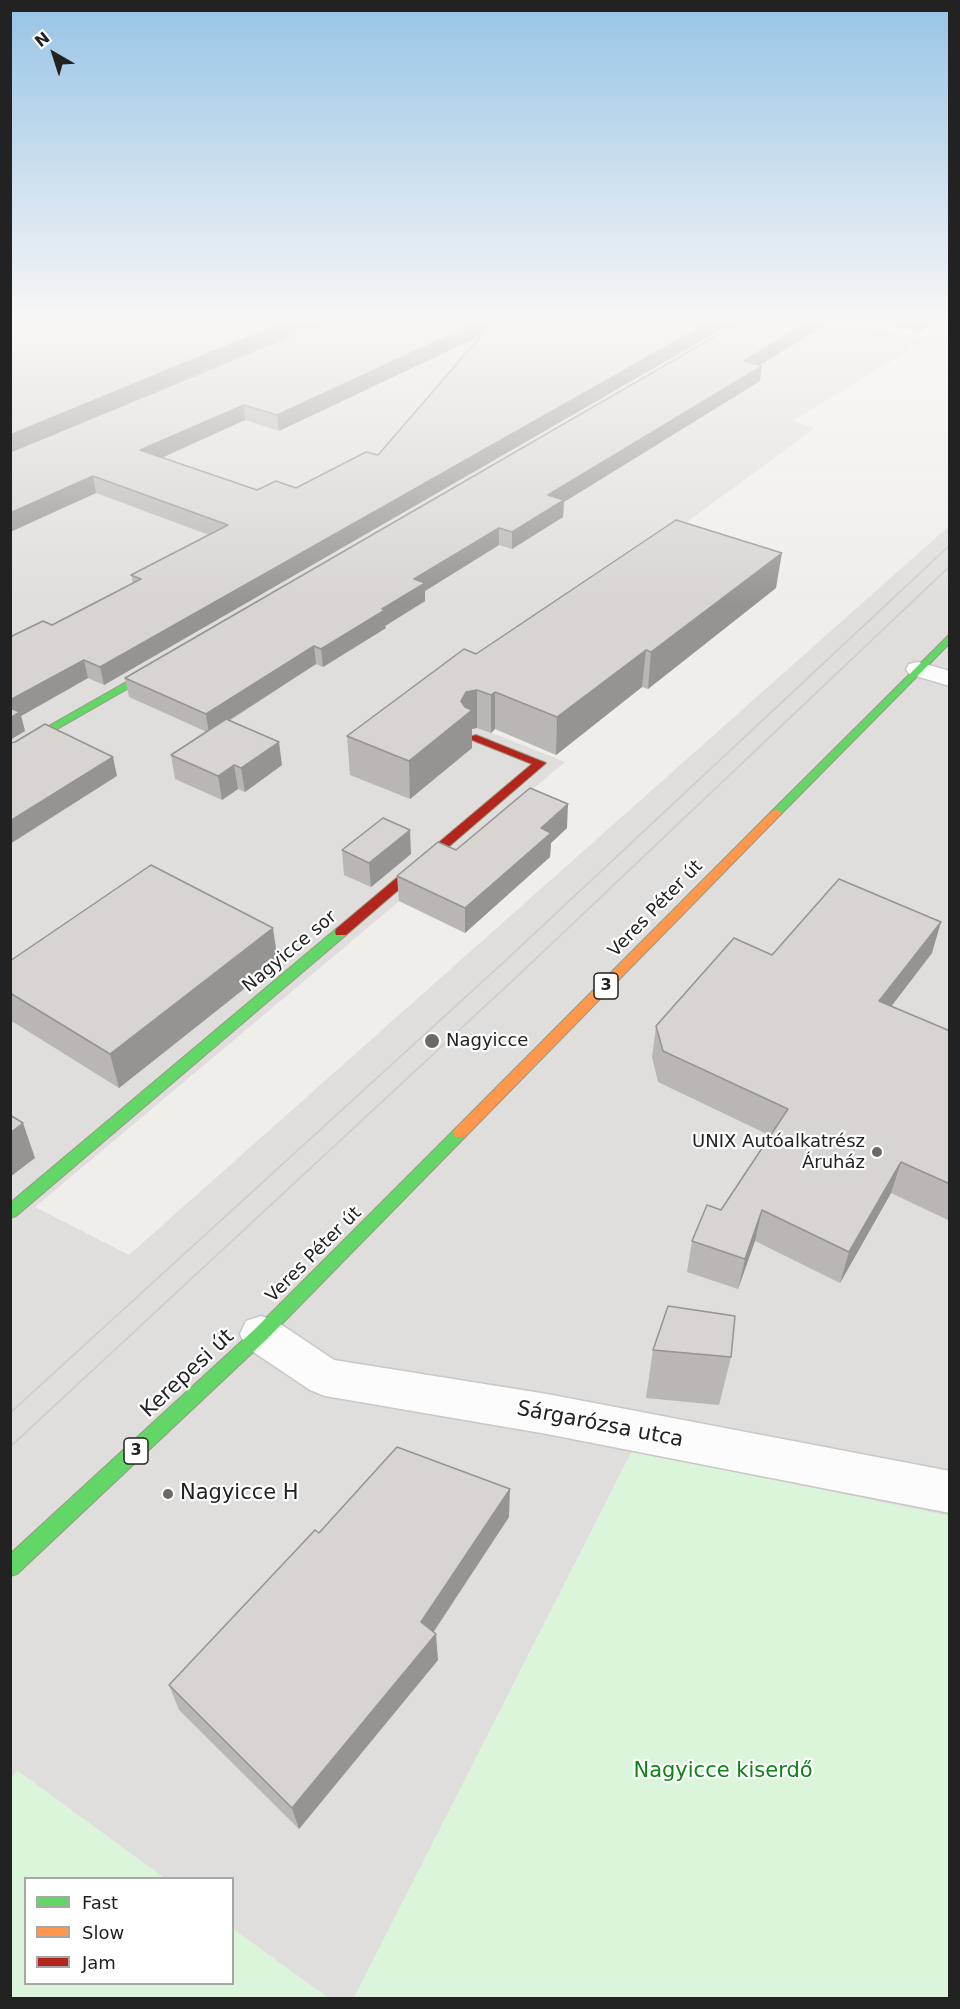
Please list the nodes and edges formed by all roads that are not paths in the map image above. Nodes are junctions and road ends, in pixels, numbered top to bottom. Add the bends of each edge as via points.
1 (950, 637) edge
2 (175, 657) edge
3 (918, 669) junction
4 (950, 679) edge
5 (476, 738) dead end
6 (10, 753) edge
7 (10, 1212) edge
8 (261, 1334) junction
9 (950, 1492) edge
10 (10, 1567) edge

1 - 3 main road, Veres Péter út / 3
2 - 6 main road
3 - 4 street
3 - 8 main road, Veres Péter út / 3
5 - 7 main road, Nagyicce sor via 540,763
8 - 9 street, Sárgarózsa utca via 325,1377 547,1414
8 - 10 main road, Kerepesi út / 3

